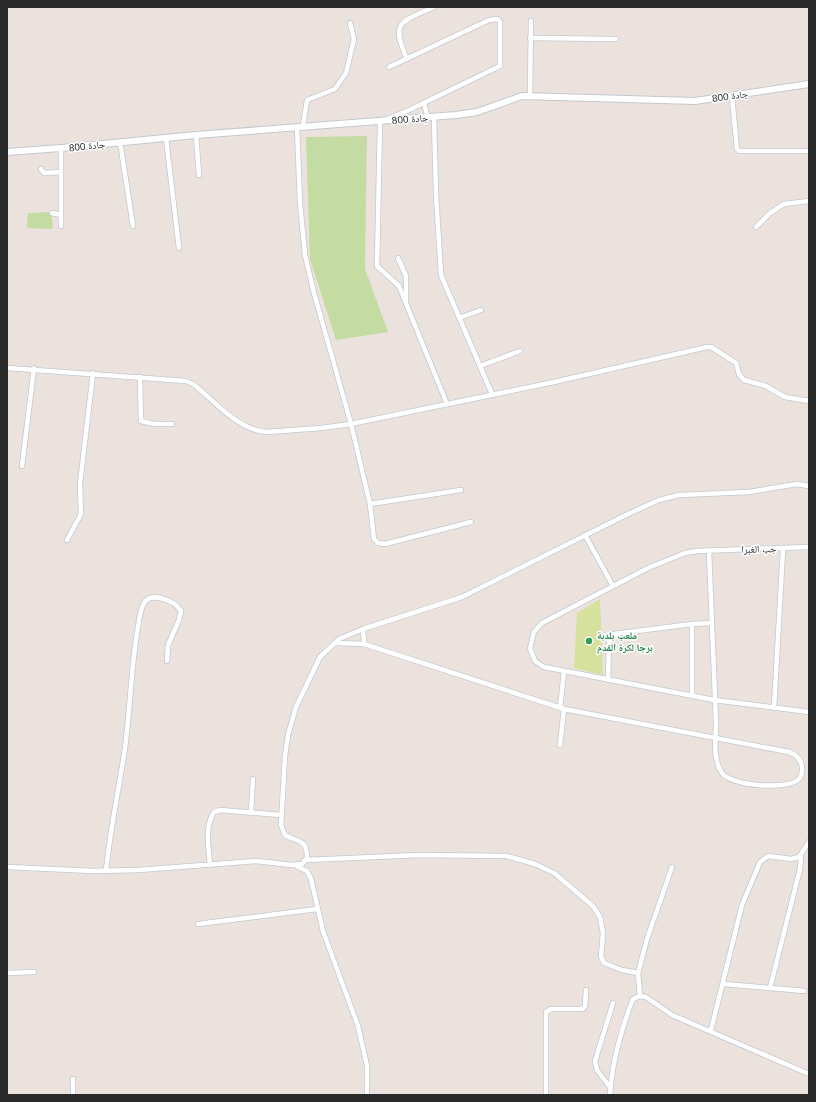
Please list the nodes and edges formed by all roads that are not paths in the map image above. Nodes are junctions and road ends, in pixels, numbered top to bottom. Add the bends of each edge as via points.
1 (434, 7) edge
2 (531, 21) dead end
3 (350, 23) dead end
4 (530, 38) junction
5 (616, 39) dead end
6 (407, 59) junction
7 (389, 67) dead end
8 (809, 84) edge
9 (530, 95) junction
10 (732, 96) junction
11 (424, 103) junction
12 (431, 118) junction
13 (380, 122) junction
14 (300, 127) junction
15 (196, 135) junction
16 (166, 138) junction
17 (120, 142) junction
18 (61, 148) junction
19 (809, 151) edge
20 (7, 152) edge
21 (41, 169) dead end
22 (61, 172) junction
23 (199, 175) dead end
24 (809, 201) edge
25 (52, 213) dead end
26 (61, 215) junction
27 (61, 226) dead end
28 (133, 226) dead end
29 (756, 227) dead end
30 (179, 248) dead end
31 (398, 258) dead end
32 (406, 306) junction
33 (481, 310) dead end
34 (459, 318) junction
35 (520, 351) dead end
36 (480, 366) junction
37 (7, 368) edge
38 (34, 368) junction
39 (93, 373) junction
40 (140, 377) junction
41 (492, 394) junction
42 (809, 401) edge
43 (447, 404) junction
44 (172, 424) dead end
45 (351, 424) junction
46 (22, 466) dead end
47 (809, 486) edge
48 (461, 490) dead end
49 (370, 504) junction
50 (471, 522) dead end
51 (585, 535) junction
52 (67, 540) dead end
53 (809, 547) edge
54 (783, 549) junction
55 (709, 551) junction
56 (613, 586) junction
57 (711, 623) junction
58 (692, 624) junction
59 (363, 629) junction
60 (335, 643) junction
61 (364, 644) junction
62 (167, 661) dead end
63 (564, 672) junction
64 (608, 680) junction
65 (692, 694) junction
66 (714, 700) junction
67 (562, 708) junction
68 (774, 708) junction
69 (809, 712) edge
70 (715, 738) junction
71 (560, 744) dead end
72 (253, 779) dead end
73 (251, 812) junction
74 (281, 816) junction
75 (809, 842) edge
76 (801, 856) junction
77 (306, 860) junction
78 (210, 865) junction
79 (295, 865) junction
80 (7, 867) edge
81 (672, 867) dead end
82 (106, 871) junction
83 (317, 909) junction
84 (198, 924) dead end
85 (34, 972) dead end
86 (7, 973) edge
87 (638, 973) junction
88 (724, 984) junction
89 (770, 988) junction
90 (586, 990) dead end
91 (804, 990) dead end
92 (640, 996) junction
93 (612, 1003) dead end
94 (711, 1030) junction
95 (809, 1074) edge
96 (73, 1079) dead end
97 (610, 1087) junction
98 (72, 1095) edge
99 (367, 1095) edge
100 (546, 1095) edge
101 (610, 1095) edge

1 - 6 street via 404,21 399,28 398,40
2 - 4 street
3 - 14 street via 354,39 346,73 335,89 307,100
4 - 5 street
4 - 9 street
6 - 7 street
6 - 11 street via 489,20 498,19 500,22 500,66
8 - 10 main road, جادة 800
9 - 10 main road, جادة 800 via 673,101
9 - 12 main road, جادة 800 via 510,99 477,112
10 - 19 street via 739,151
11 - 12 street
11 - 13 street
12 - 13 main road, جادة 800
12 - 34 street via 441,274
13 - 14 main road, جادة 800
13 - 32 street via 377,266 397,283
14 - 15 main road, جادة 800
14 - 45 street via 300,203 306,255 314,293
15 - 16 main road, جادة 800
15 - 23 street
16 - 17 main road, جادة 800
16 - 30 street
17 - 18 main road, جادة 800
17 - 28 street
18 - 20 main road, جادة 800
18 - 22 street
21 - 22 street via 44,173
22 - 26 street
24 - 29 street via 784,204
25 - 26 street
26 - 27 street
31 - 32 street via 406,276
32 - 43 street
33 - 34 street
34 - 36 street
35 - 36 street
36 - 41 street
37 - 38 street
38 - 39 street
38 - 46 street
39 - 40 street
39 - 52 street via 80,484 81,514
40 - 44 street via 141,421
40 - 45 street via 189,382 229,415 260,431 291,431
41 - 42 street via 709,347 736,364 744,380 766,386 785,397
41 - 43 street
43 - 45 street
45 - 49 street
47 - 51 street via 797,484 749,492 667,498
48 - 49 street
49 - 50 street via 374,539 379,544
51 - 56 street
51 - 59 street via 462,597
53 - 54 street, جب الغبرا
54 - 55 street, جب الغبرا
54 - 68 street
55 - 56 street, جب الغبرا via 696,551 672,557
55 - 57 street
56 - 63 street, جب الغبرا via 542,623 534,632 530,648 535,660 544,666
57 - 58 street
57 - 66 street
58 - 64 street via 612,635 609,640
58 - 65 street
59 - 60 street
59 - 61 street
60 - 61 street
60 - 74 street via 325,651 315,665 296,707 285,756
61 - 67 street
62 - 82 street via 168,645 179,620 180,610 170,601 149,599 144,603 140,614 125,747 108,844
63 - 64 street, جب الغبرا
63 - 67 street
64 - 65 street, جب الغبرا
65 - 66 street, جب الغبرا
66 - 68 street, جب الغبرا
66 - 70 street
67 - 70 street
67 - 71 street
68 - 69 street, جب الغبرا
70 - 70 street via 794,754 802,764 803,771 793,784 780,786 732,781 723,774 717,761
72 - 73 street
73 - 74 street
73 - 78 street via 214,812 209,824
74 - 77 street via 284,834 304,844
75 - 76 street
76 - 88 street via 791,859 768,856 760,862 742,905
76 - 89 street
77 - 79 street
77 - 87 street via 419,855 507,856 535,864 554,873 593,906 600,917 604,963
78 - 79 street via 257,861
78 - 82 street
79 - 83 street via 307,871 309,875
80 - 82 street
81 - 87 street
83 - 84 street
83 - 99 street via 331,956 358,1026 367,1066
85 - 86 street
87 - 92 street
88 - 89 street
88 - 94 street
89 - 91 street
90 - 100 street via 583,1009 551,1009 546,1012
92 - 94 street via 646,997 672,1015
92 - 97 street via 633,999 623,1025
93 - 97 street via 595,1061
94 - 95 street
96 - 98 street
97 - 101 street

